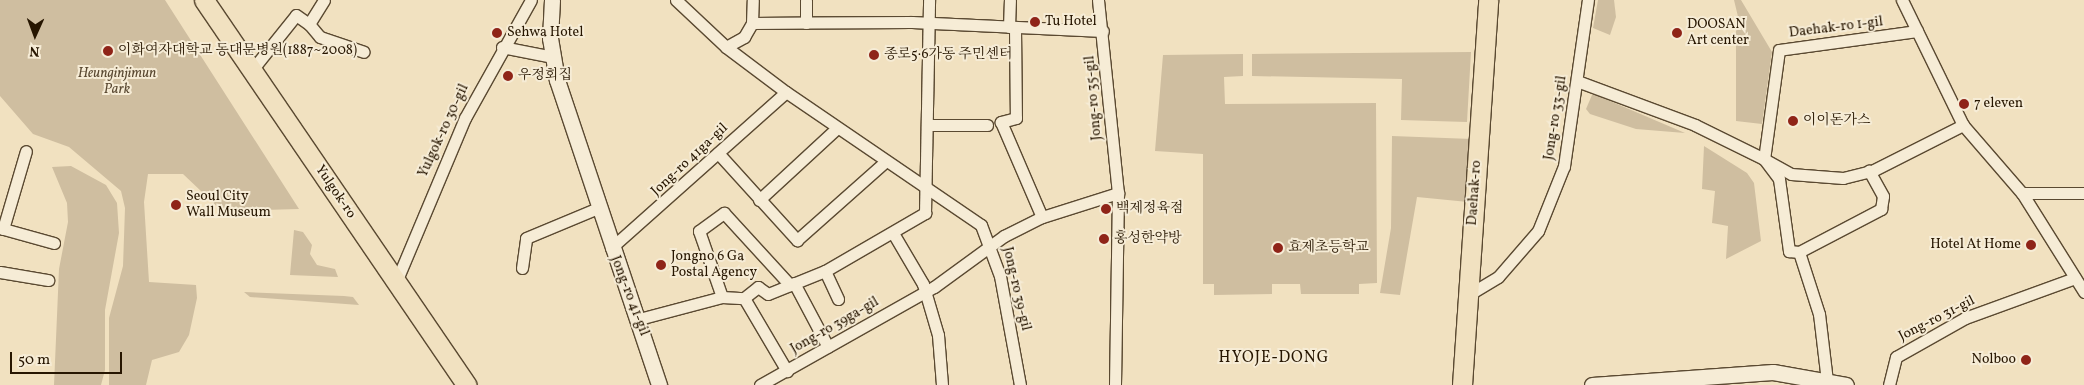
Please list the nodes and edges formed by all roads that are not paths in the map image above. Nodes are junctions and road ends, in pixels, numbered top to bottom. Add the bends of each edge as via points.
1 (204, 0) edge
2 (324, 0) edge
3 (531, 0) edge
4 (552, 0) edge
5 (676, 0) edge
6 (753, 0) edge
7 (806, 0) edge
8 (929, 0) edge
9 (1010, 0) edge
10 (1098, 0) edge
11 (1488, 0) edge
12 (1588, 0) edge
13 (1902, 0) edge
14 (752, 23) junction
15 (806, 23) junction
16 (308, 24) junction
17 (929, 24) junction
18 (1012, 28) junction
19 (1104, 31) junction
20 (1917, 31) junction
21 (726, 47) junction
22 (502, 48) junction
23 (364, 52) dead end
24 (553, 57) junction
25 (252, 70) junction
26 (1577, 81) junction
27 (786, 92) junction
28 (929, 125) junction
29 (987, 125) dead end
30 (1963, 125) junction
31 (837, 128) junction
32 (26, 152) dead end
33 (718, 153) junction
34 (1764, 159) junction
35 (886, 161) junction
36 (1869, 171) junction
37 (925, 187) junction
38 (1118, 193) junction
39 (2022, 193) junction
40 (2084, 193) edge
41 (759, 200) junction
42 (598, 208) junction
43 (1042, 218) junction
44 (2, 229) edge
45 (893, 233) junction
46 (54, 243) dead end
47 (990, 245) junction
48 (611, 248) junction
49 (1799, 252) junction
50 (522, 268) dead end
51 (825, 271) junction
52 (0, 272) edge
53 (2075, 278) junction
54 (48, 280) dead end
55 (396, 282) junction
56 (792, 284) junction
57 (924, 292) junction
58 (2084, 292) edge
59 (1468, 294) junction
60 (722, 297) junction
61 (744, 298) junction
62 (838, 299) dead end
63 (639, 319) junction
64 (828, 347) junction
65 (787, 372) junction
66 (1827, 381) junction
67 (467, 385) edge
68 (660, 385) edge
69 (760, 385) edge
70 (942, 385) edge
71 (1020, 385) edge
72 (1115, 385) edge
73 (1462, 385) edge
74 (1592, 385) edge
75 (1846, 385) edge
76 (1889, 385) edge

1 - 25 main road, Yulgok-ro
2 - 16 street
3 - 22 street, Yulgok-ro 30-gil
4 - 24 street, Jong-ro 41-gil
5 - 21 street, Jong-ro 39-gil
6 - 14 street
7 - 15 street
8 - 17 street
9 - 18 street
10 - 19 street, Jong-ro 35-gil
11 - 59 main road, Daehak-ro
12 - 26 street, Jong-ro 33-gil
13 - 20 street
14 - 15 street
14 - 21 street via 744,37
15 - 17 street
16 - 23 street via 320,37
16 - 25 street via 296,15
17 - 18 street
17 - 28 street
18 - 19 street
18 - 43 street via 1016,118 1001,122
19 - 38 street, Jong-ro 35-gil
20 - 30 street
20 - 34 street, Daehak-ro 1-gil via 1779,50
21 - 27 street, Jong-ro 39-gil
22 - 24 street
22 - 55 street, Yulgok-ro 30-gil via 446,158
24 - 42 street, Jong-ro 41-gil
25 - 55 main road, Yulgok-ro
26 - 34 street via 1695,125
26 - 59 street, Jong-ro 33-gil via 1564,166 1538,231 1498,277
27 - 31 street, Jong-ro 39-gil
27 - 33 street, Jong-ro 41ga-gil
28 - 29 street
28 - 37 street
30 - 36 street
30 - 39 street
31 - 35 street, Jong-ro 39-gil
31 - 41 street
32 - 44 street
33 - 41 street
33 - 48 street, Jong-ro 41ga-gil
34 - 36 street via 1791,174 1812,177 1843,178
34 - 49 street via 1779,179 1789,250
35 - 37 street, Jong-ro 39-gil
35 - 41 street via 797,240
36 - 49 street via 1883,196 1881,209
37 - 45 street via 925,213
37 - 47 street, Jong-ro 39-gil via 981,225
38 - 43 street
38 - 72 street, Jong-ro 35-gil
39 - 40 street
39 - 53 street
42 - 48 street, Jong-ro 41-gil
42 - 50 street via 526,238
43 - 47 street
44 - 46 street
45 - 51 street
45 - 57 street
47 - 57 street, Jong-ro 39ga-gil
47 - 71 street, Jong-ro 39-gil via 1000,276
48 - 63 street, Jong-ro 41-gil
49 - 66 street via 1819,314
51 - 56 street
51 - 62 street
52 - 54 street via 20,272
53 - 58 street
53 - 76 street, Jong-ro 31-gil via 1964,318 1896,357
55 - 67 main road, Yulgok-ro
56 - 60 street via 724,213 699,231
56 - 61 street via 768,294 758,287
56 - 64 street
57 - 64 street, Jong-ro 39ga-gil
57 - 70 street via 938,335
59 - 73 main road, Daehak-ro
60 - 61 street
60 - 63 street
61 - 65 street
63 - 68 street, Jong-ro 41-gil
64 - 65 street, Jong-ro 39ga-gil
65 - 69 street, Jong-ro 39ga-gil
66 - 74 street via 1773,372
66 - 75 street

